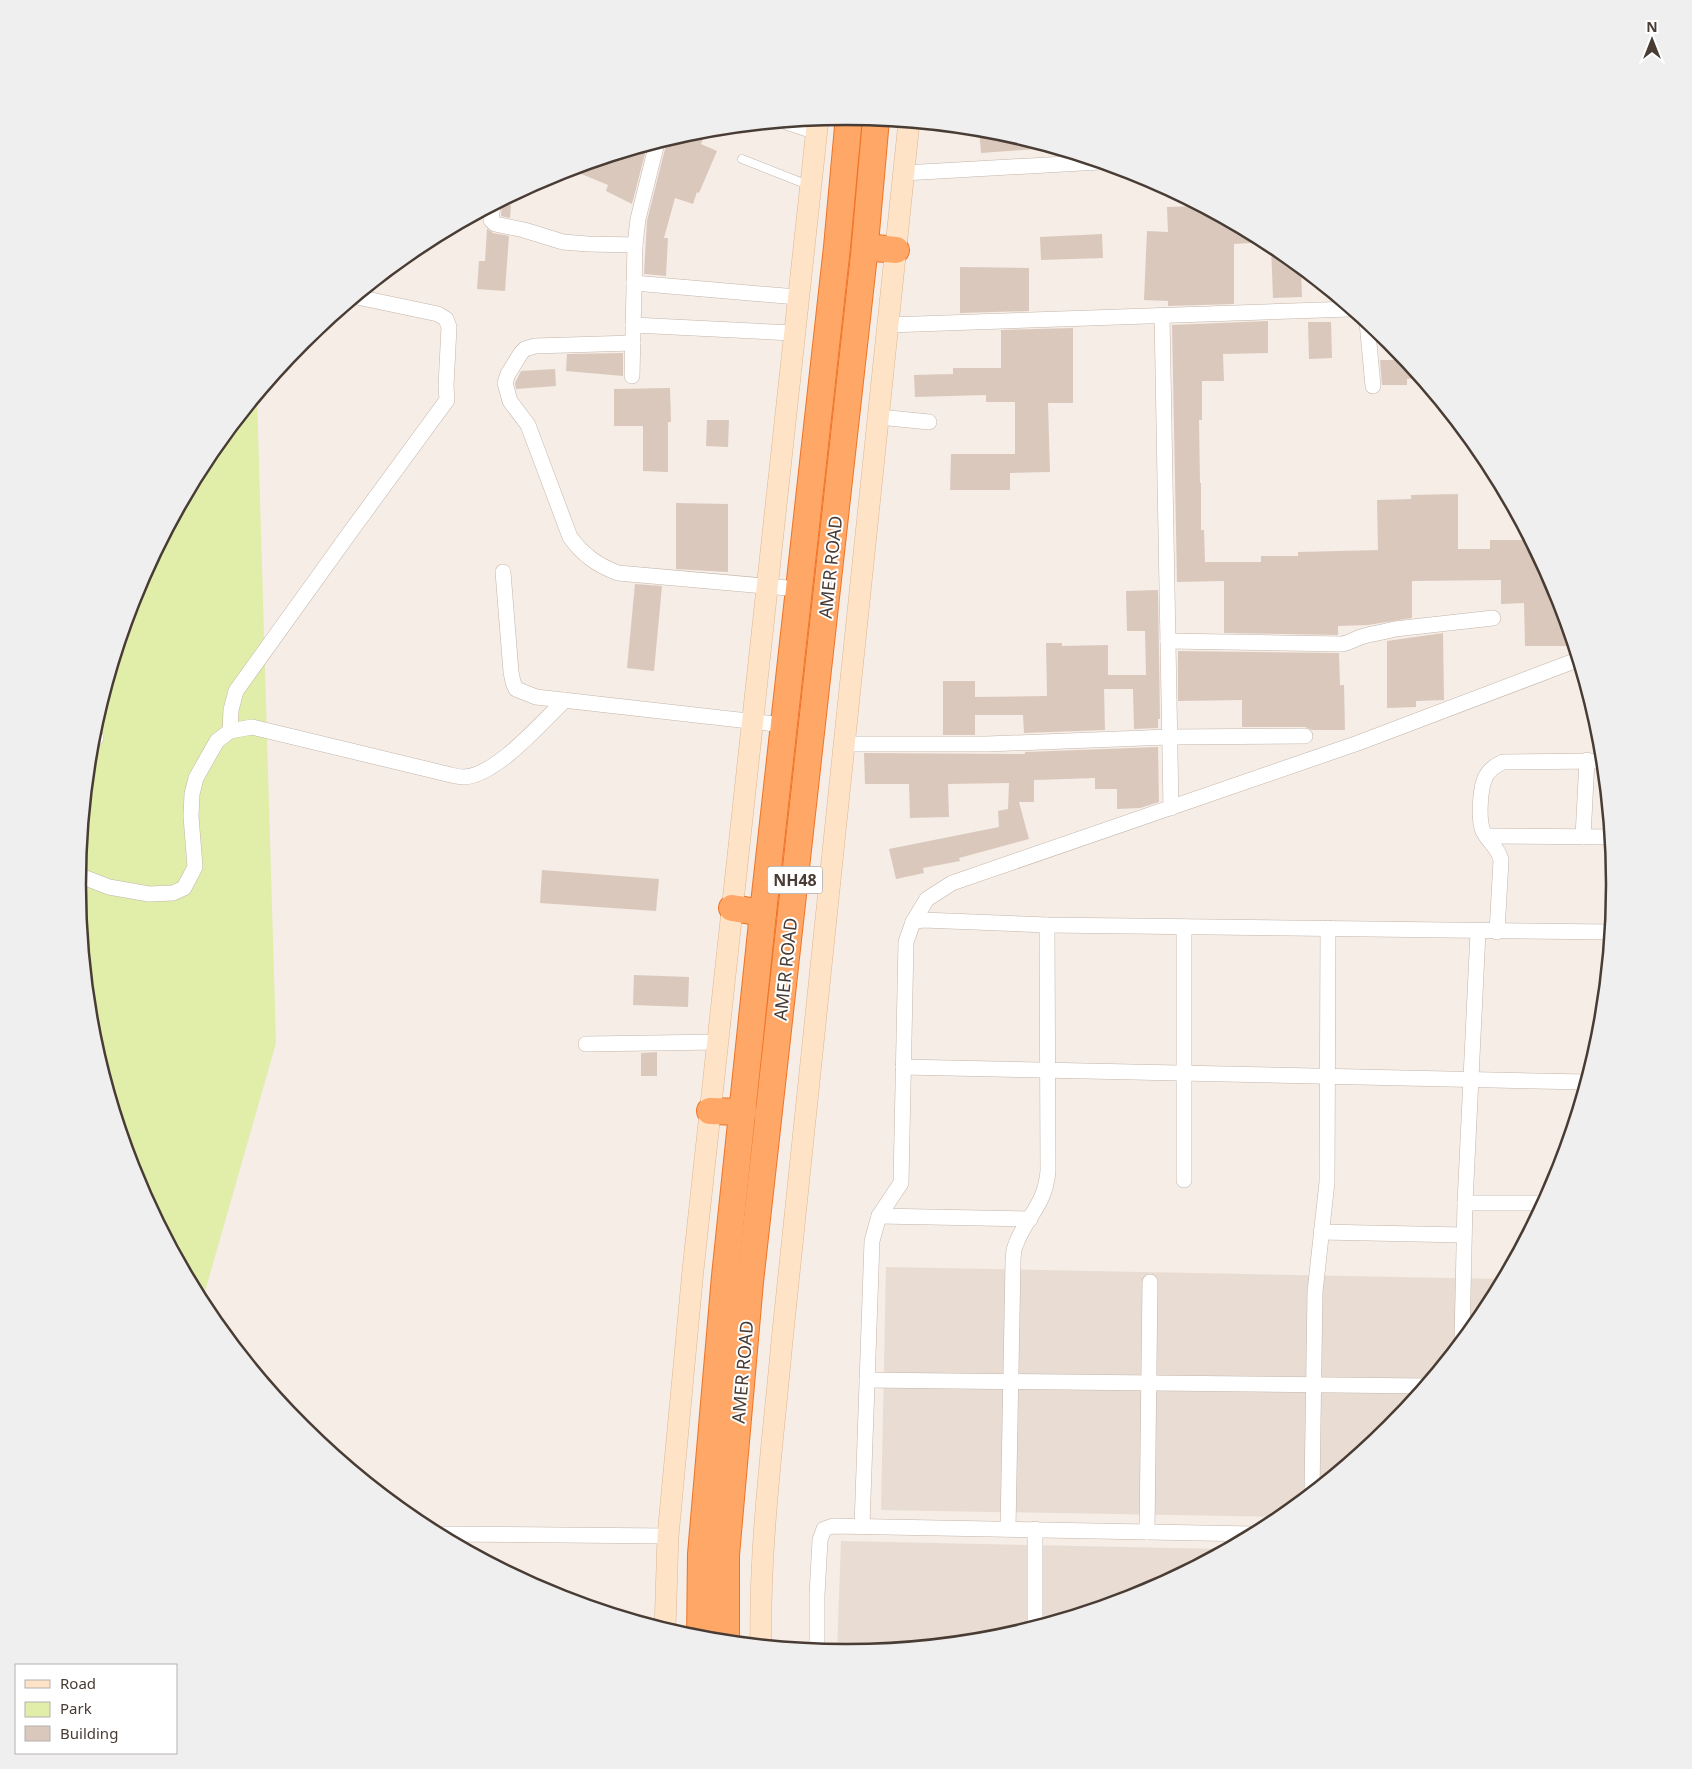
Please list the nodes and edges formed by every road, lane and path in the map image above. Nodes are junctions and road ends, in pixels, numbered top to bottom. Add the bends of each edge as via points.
1 (848, 125) edge
2 (817, 126) edge
3 (875, 126) edge
4 (908, 127) edge
5 (655, 149) edge
6 (742, 159) dead end
7 (1083, 163) edge
8 (904, 173) junction
9 (810, 186) junction
10 (491, 213) edge
11 (635, 245) junction
12 (865, 247) junction
13 (896, 250) junction
14 (634, 283) junction
15 (797, 297) junction
16 (364, 298) edge
17 (1341, 308) edge
18 (1162, 315) junction
19 (633, 324) junction
20 (888, 325) junction
21 (793, 333) junction
22 (1368, 333) edge
23 (632, 343) junction
24 (632, 376) dead end
25 (1373, 386) dead end
26 (879, 417) junction
27 (929, 422) dead end
28 (504, 572) dead end
29 (767, 586) junction
30 (800, 589) junction
31 (1493, 618) dead end
32 (1168, 641) junction
33 (1572, 662) edge
34 (565, 700) junction
35 (752, 720) junction
36 (784, 724) junction
37 (230, 731) junction
38 (1305, 736) dead end
39 (1169, 737) junction
40 (845, 744) junction
41 (1587, 760) junction
42 (1595, 761) edge
43 (1171, 808) junction
44 (1488, 836) junction
45 (1584, 837) junction
46 (1604, 837) edge
47 (86, 878) edge
48 (732, 908) junction
49 (763, 913) junction
50 (913, 922) junction
51 (1047, 925) junction
52 (1184, 927) junction
53 (1328, 928) junction
54 (1478, 932) junction
55 (1497, 932) junction
56 (1604, 932) edge
57 (718, 1042) junction
58 (586, 1044) dead end
59 (903, 1067) junction
60 (1047, 1070) junction
61 (1184, 1073) junction
62 (1327, 1076) junction
63 (1472, 1079) junction
64 (1580, 1082) edge
65 (710, 1112) junction
66 (743, 1112) junction
67 (1184, 1180) dead end
68 (1465, 1203) junction
69 (1535, 1203) edge
70 (880, 1216) junction
71 (1030, 1219) junction
72 (1321, 1232) junction
73 (1464, 1235) junction
74 (1150, 1282) dead end
75 (1462, 1329) edge
76 (867, 1380) junction
77 (1011, 1382) junction
78 (1149, 1384) junction
79 (1314, 1386) junction
80 (1416, 1386) edge
81 (1312, 1484) edge
82 (862, 1526) junction
83 (1008, 1529) junction
84 (1035, 1529) junction
85 (1147, 1532) junction
86 (453, 1534) edge
87 (1239, 1534) edge
88 (668, 1536) junction
89 (1035, 1620) edge
90 (664, 1622) edge
91 (700, 1630) edge
92 (726, 1635) edge
93 (761, 1639) edge
94 (818, 1643) edge

1 - 30 highway, AMER ROAD / NH48 via 838,248
2 - 9 street
3 - 12 highway, AMER ROAD / NH48
4 - 8 street
5 - 11 street
6 - 9 lane
7 - 8 street
8 - 13 street
9 - 15 street
10 - 11 street via 491,220 495,224 563,242
11 - 14 street
12 - 13 highway
12 - 92 highway, AMER ROAD / NH48 via 750,1282 726,1555
13 - 20 street
14 - 15 street
14 - 19 street
15 - 21 street
16 - 37 street via 438,314 446,319 449,327 448,400 236,691
17 - 18 street
18 - 20 street
18 - 32 street
19 - 21 street
19 - 23 street
20 - 26 street
21 - 29 street
22 - 25 street
23 - 24 street
23 - 29 street via 525,349 505,383 510,401 528,425 570,537 589,558 618,573
26 - 27 street
26 - 40 street
28 - 34 street via 511,672 516,689
29 - 30 street
29 - 35 street
30 - 36 highway, AMER ROAD / NH48
31 - 32 street via 1396,629 1342,644
32 - 39 street
33 - 43 street via 1358,743
34 - 35 street
34 - 37 street via 494,766 464,777 252,727
35 - 36 street
35 - 48 street
36 - 49 highway, AMER ROAD / NH48
37 - 47 street via 217,741 196,778 191,816 195,867 184,888 173,894 148,894 109,887
38 - 39 street
39 - 40 street via 987,744
39 - 43 street
40 - 93 street via 782,1341 767,1506
41 - 42 street
41 - 44 street via 1504,762 1495,765 1486,776 1481,793 1483,830
41 - 45 street
43 - 50 street via 952,882 927,899
44 - 45 street
44 - 55 street via 1501,860
45 - 46 street
48 - 49 highway
48 - 57 street
49 - 66 highway, AMER ROAD / NH48
50 - 51 street
50 - 59 street via 906,942
51 - 52 street
51 - 60 street
52 - 53 street
52 - 61 street
53 - 54 street
53 - 62 street
54 - 55 street
54 - 63 street
55 - 56 street
57 - 58 street
57 - 65 street
59 - 60 street
59 - 70 street via 901,1183
60 - 61 street
60 - 71 street via 1047,1185
61 - 62 street
61 - 67 street
62 - 63 street
62 - 72 street via 1327,1182
63 - 64 street
63 - 68 street
65 - 66 highway
65 - 88 street
66 - 91 highway, AMER ROAD / NH48 via 701,1554
68 - 69 street
68 - 73 street
70 - 71 street
70 - 76 street via 872,1240
71 - 77 street via 1015,1246 1013,1263
72 - 73 street
72 - 79 street via 1315,1292
73 - 75 street
74 - 78 street
76 - 77 street
76 - 82 street
77 - 78 street
77 - 83 street
78 - 79 street
78 - 85 street
79 - 80 street
79 - 81 street
82 - 83 street
82 - 94 street via 824,1529 820,1540 817,1595
83 - 84 street
84 - 85 street
84 - 89 street
85 - 87 street
86 - 88 street
88 - 90 street

